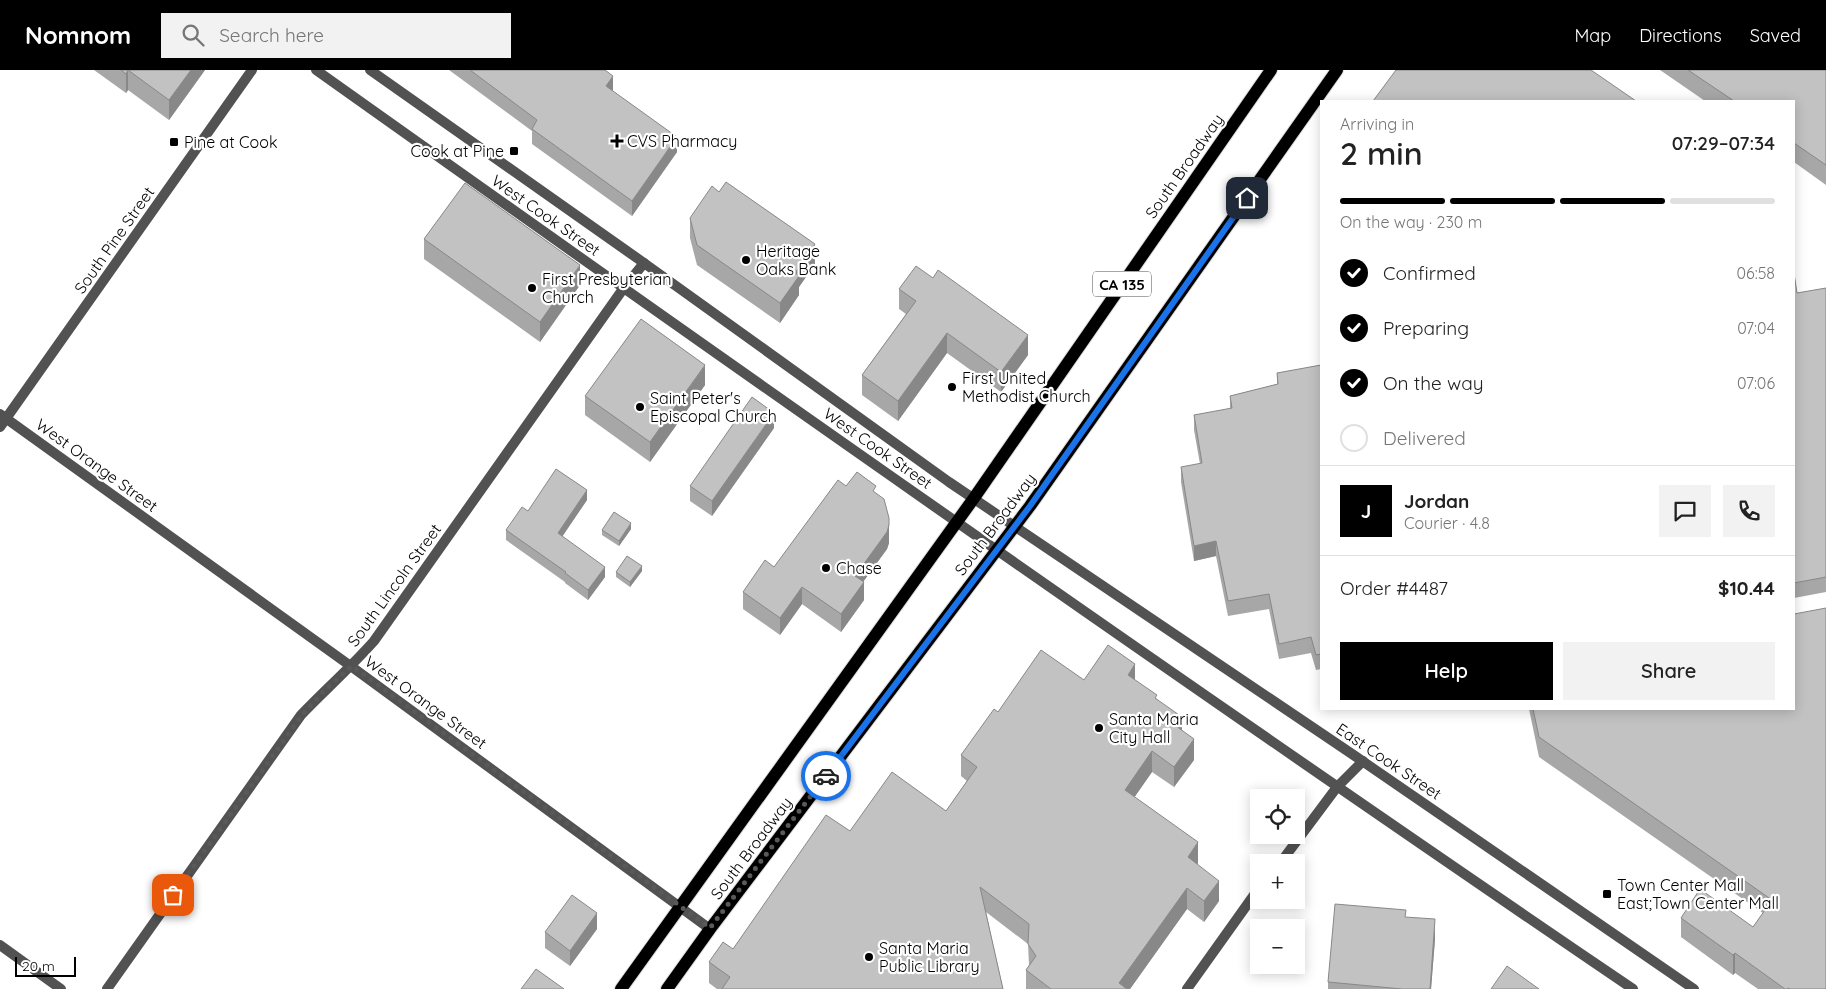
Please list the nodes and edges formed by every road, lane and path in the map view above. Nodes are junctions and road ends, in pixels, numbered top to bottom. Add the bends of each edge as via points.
1 (252, 70) edge
2 (316, 70) edge
3 (370, 70) edge
4 (1271, 70) edge
5 (1337, 70) edge
6 (644, 263) junction
7 (623, 289) junction
8 (2, 420) edge
9 (974, 498) junction
10 (956, 522) junction
11 (1014, 527) junction
12 (996, 550) junction
13 (352, 666) junction
14 (1363, 761) junction
15 (1337, 787) junction
16 (1287, 854) edge
17 (1250, 901) edge
18 (680, 906) junction
19 (710, 928) junction
20 (0, 945) edge
21 (1688, 987) edge
22 (61, 989) edge
23 (107, 989) edge
24 (621, 989) edge
25 (667, 989) edge
26 (1187, 989) edge
27 (1633, 989) edge

1 - 8 street, South Pine Street
2 - 7 street, West Cook Street
3 - 6 street, West Cook Street
4 - 9 main road, South Broadway / CA 135
5 - 11 main road, South Broadway / CA 135
6 - 7 street, South Lincoln Street
6 - 9 street, West Cook Street
7 - 10 street, West Cook Street
7 - 13 street, South Lincoln Street via 374,641
8 - 13 street, West Orange Street
9 - 10 main road, South Broadway / CA 135
9 - 11 street, West Cook Street
10 - 12 street, West Cook Street
10 - 18 main road, South Broadway / CA 135
11 - 12 main road, South Broadway / CA 135
11 - 14 street, East Cook Street
12 - 15 street
12 - 19 main road, South Broadway / CA 135
13 - 18 street, West Orange Street
13 - 23 street, South Lincoln Street via 302,715
14 - 15 street
14 - 21 street, East Cook Street
15 - 16 street
15 - 27 street
17 - 26 street
18 - 19 street, West Orange Street
18 - 24 main road, South Broadway / CA 135
19 - 25 main road, South Broadway / CA 135
20 - 22 street

